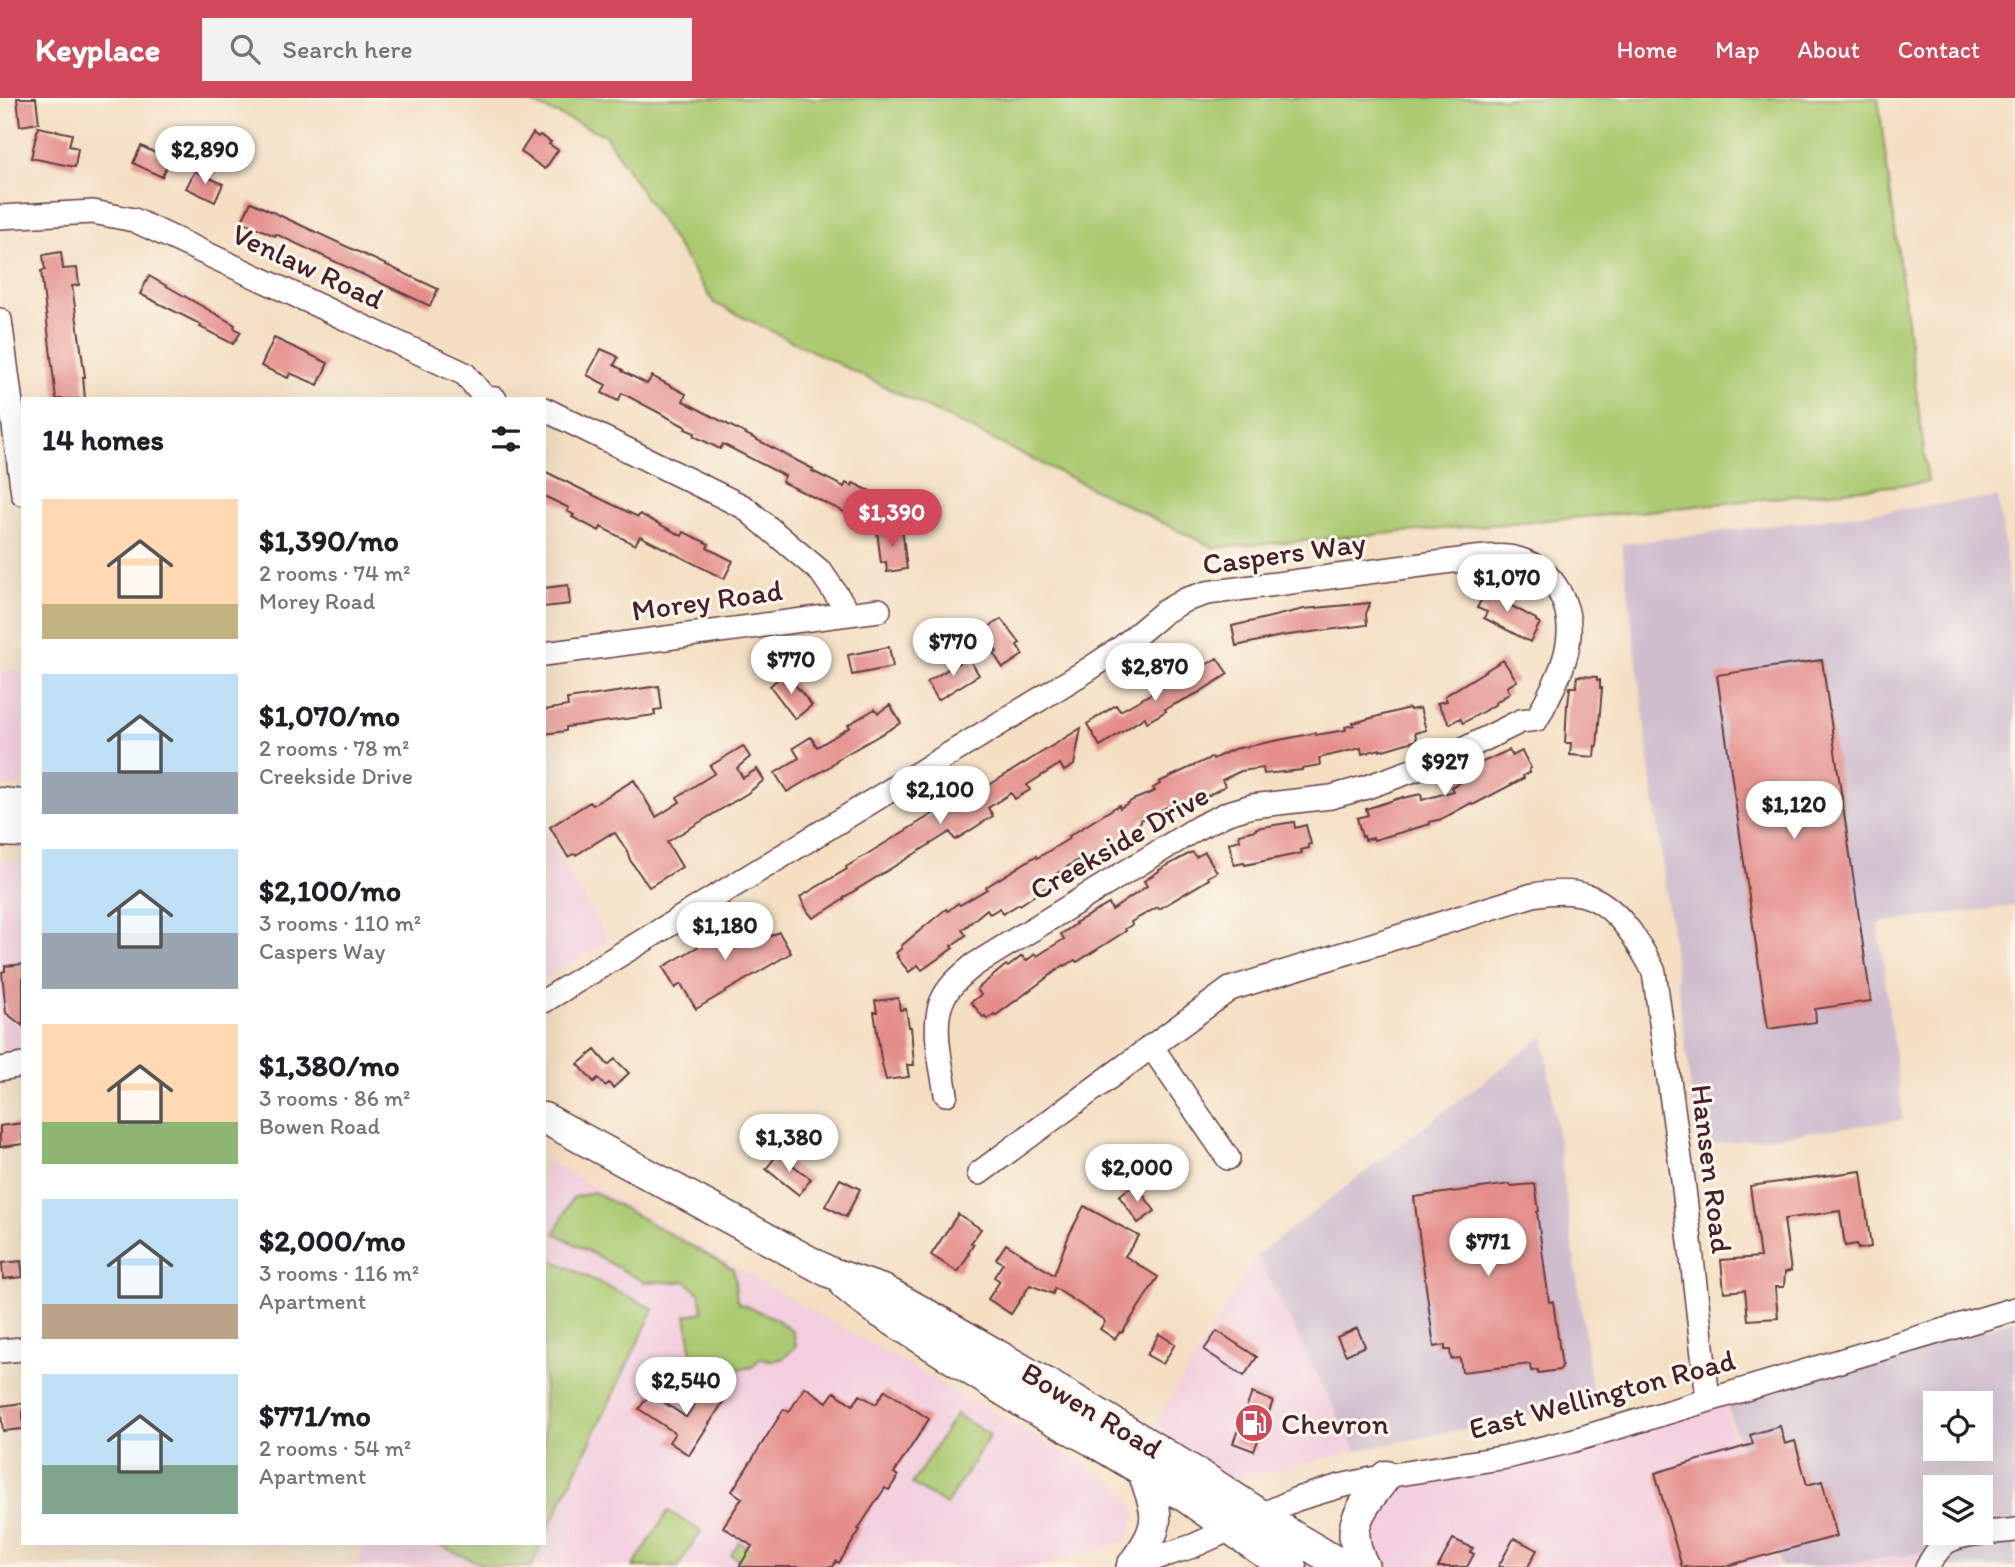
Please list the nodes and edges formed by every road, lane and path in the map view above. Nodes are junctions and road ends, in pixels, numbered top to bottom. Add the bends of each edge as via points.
1 (0, 217) edge
2 (0, 320) edge
3 (483, 397) edge
4 (546, 409) edge
5 (14, 466) edge
6 (21, 488) edge
7 (1517, 559) joint
8 (879, 610) dead end
9 (849, 613) junction
10 (546, 654) edge
11 (0, 803) edge
12 (21, 805) edge
13 (0, 831) edge
14 (21, 832) edge
15 (546, 1000) edge
16 (1151, 1046) junction
17 (21, 1065) edge
18 (0, 1069) edge
19 (946, 1094) dead end
20 (546, 1119) edge
21 (1228, 1158) dead end
22 (979, 1173) dead end
23 (829, 1272) junction
24 (2015, 1309) edge
25 (21, 1349) edge
26 (0, 1351) edge
27 (1708, 1399) junction
28 (1143, 1471) junction
29 (1386, 1476) junction
30 (1261, 1515) junction
31 (1231, 1529) junction
32 (2015, 1530) edge
33 (1130, 1566) edge
34 (1291, 1567) edge
35 (1345, 1567) edge
36 (1364, 1567) edge
37 (1927, 1567) edge

1 - 3 street, Venlaw Road via 93,212 134,220 465,374
2 - 5 street
4 - 9 street via 744,507 821,572
5 - 6 street
7 - 15 street, Caspers Way via 1475,558 1208,593 1185,600 1086,671
7 - 19 street, Creekside Drive via 1545,573 1563,598 1569,618 1561,668 1537,719 1521,720 1443,760 1367,787 1228,813 974,965 941,1002 938,1049
8 - 9 street, Morey Road
9 - 10 street, Morey Road
11 - 12 main road
13 - 14 main road
16 - 21 street
16 - 22 street, Hansen Road
16 - 27 street, Hansen Road via 1230,989 1533,895 1568,892 1601,901 1618,915 1654,972
17 - 18 street
20 - 23 main road, Bowen Road
23 - 28 main road, Bowen Road via 872,1307 1027,1405
23 - 30 main road, Bowen Road via 885,1291 942,1323
24 - 27 street, East Wellington Road
25 - 26 street
27 - 29 street, East Wellington Road via 1507,1457
28 - 31 main road, Bowen Road
28 - 33 main road via 1155,1521
29 - 30 street, East Wellington Road via 1297,1499
29 - 36 main road via 1354,1526 1355,1550
30 - 31 street, East Wellington Road
30 - 35 main road, Bowen Road
31 - 33 street, East Wellington Road
31 - 34 main road, Bowen Road
32 - 37 street via 1959,1537 1944,1544

